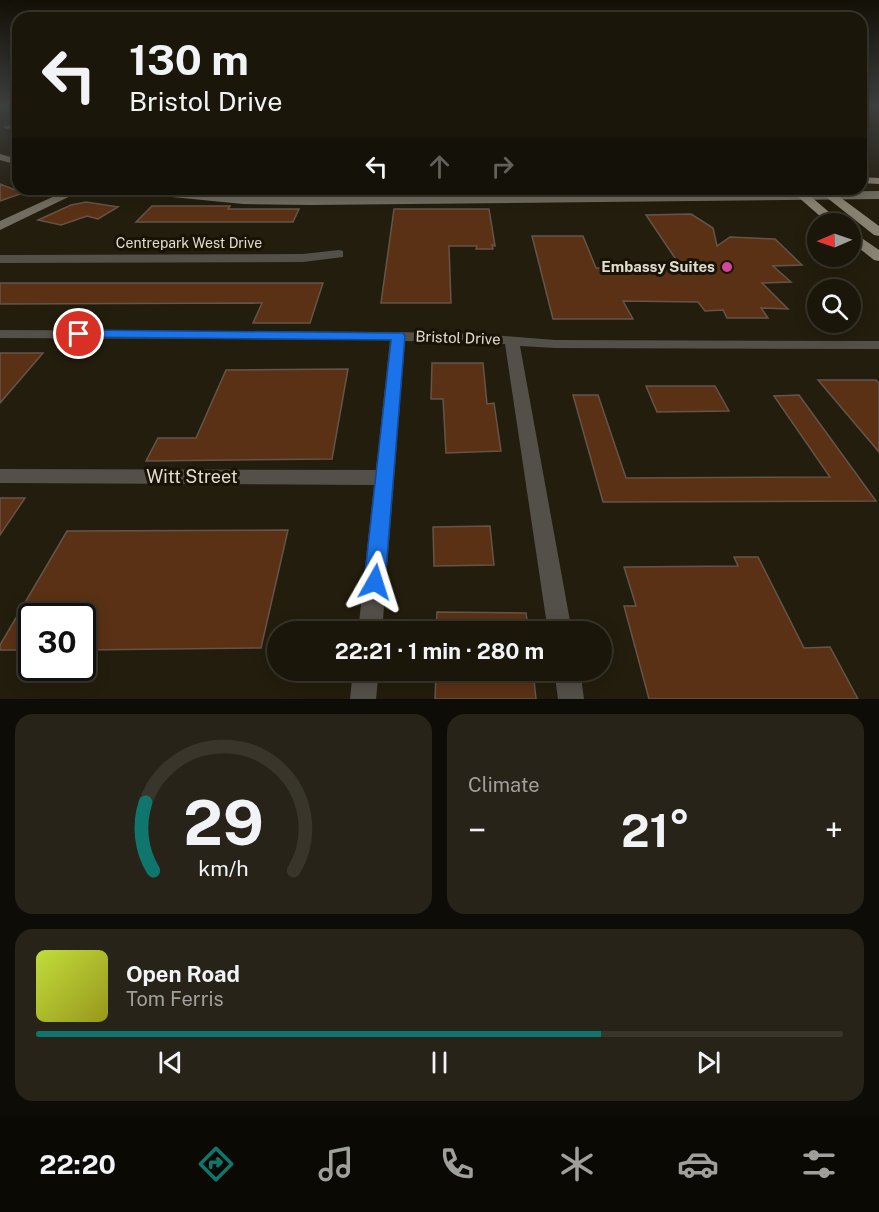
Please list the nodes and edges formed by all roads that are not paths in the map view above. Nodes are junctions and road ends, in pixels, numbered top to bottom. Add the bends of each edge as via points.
1 (65, 195) edge
2 (188, 195) edge
3 (640, 195) edge
4 (803, 195) edge
5 (830, 195) edge
6 (824, 213) edge
7 (0, 226) edge
8 (879, 232) edge
9 (861, 243) edge
10 (0, 254) edge
11 (339, 254) dead end
12 (879, 257) edge
13 (38, 258) junction
14 (0, 259) edge
15 (0, 334) edge
16 (398, 336) junction
17 (512, 340) junction
18 (879, 345) edge
19 (0, 476) edge
20 (384, 478) junction
21 (371, 621) edge
22 (558, 621) edge
23 (365, 681) edge
24 (569, 681) edge
25 (363, 699) edge
26 (571, 699) edge

1 - 7 main road
2 - 3 main road via 322,201
4 - 6 main road
5 - 8 main road
9 - 12 main road
10 - 13 street, Centrepark West Drive
11 - 13 street, Centrepark West Drive via 303,258
13 - 14 street, Centrepark West Drive
15 - 16 street, Bristol Drive
16 - 17 street, Bristol Drive
16 - 20 street
17 - 18 street, Bristol Drive via 555,344
17 - 22 street
19 - 20 street, Witt Street
20 - 21 street
23 - 25 street
24 - 26 street

